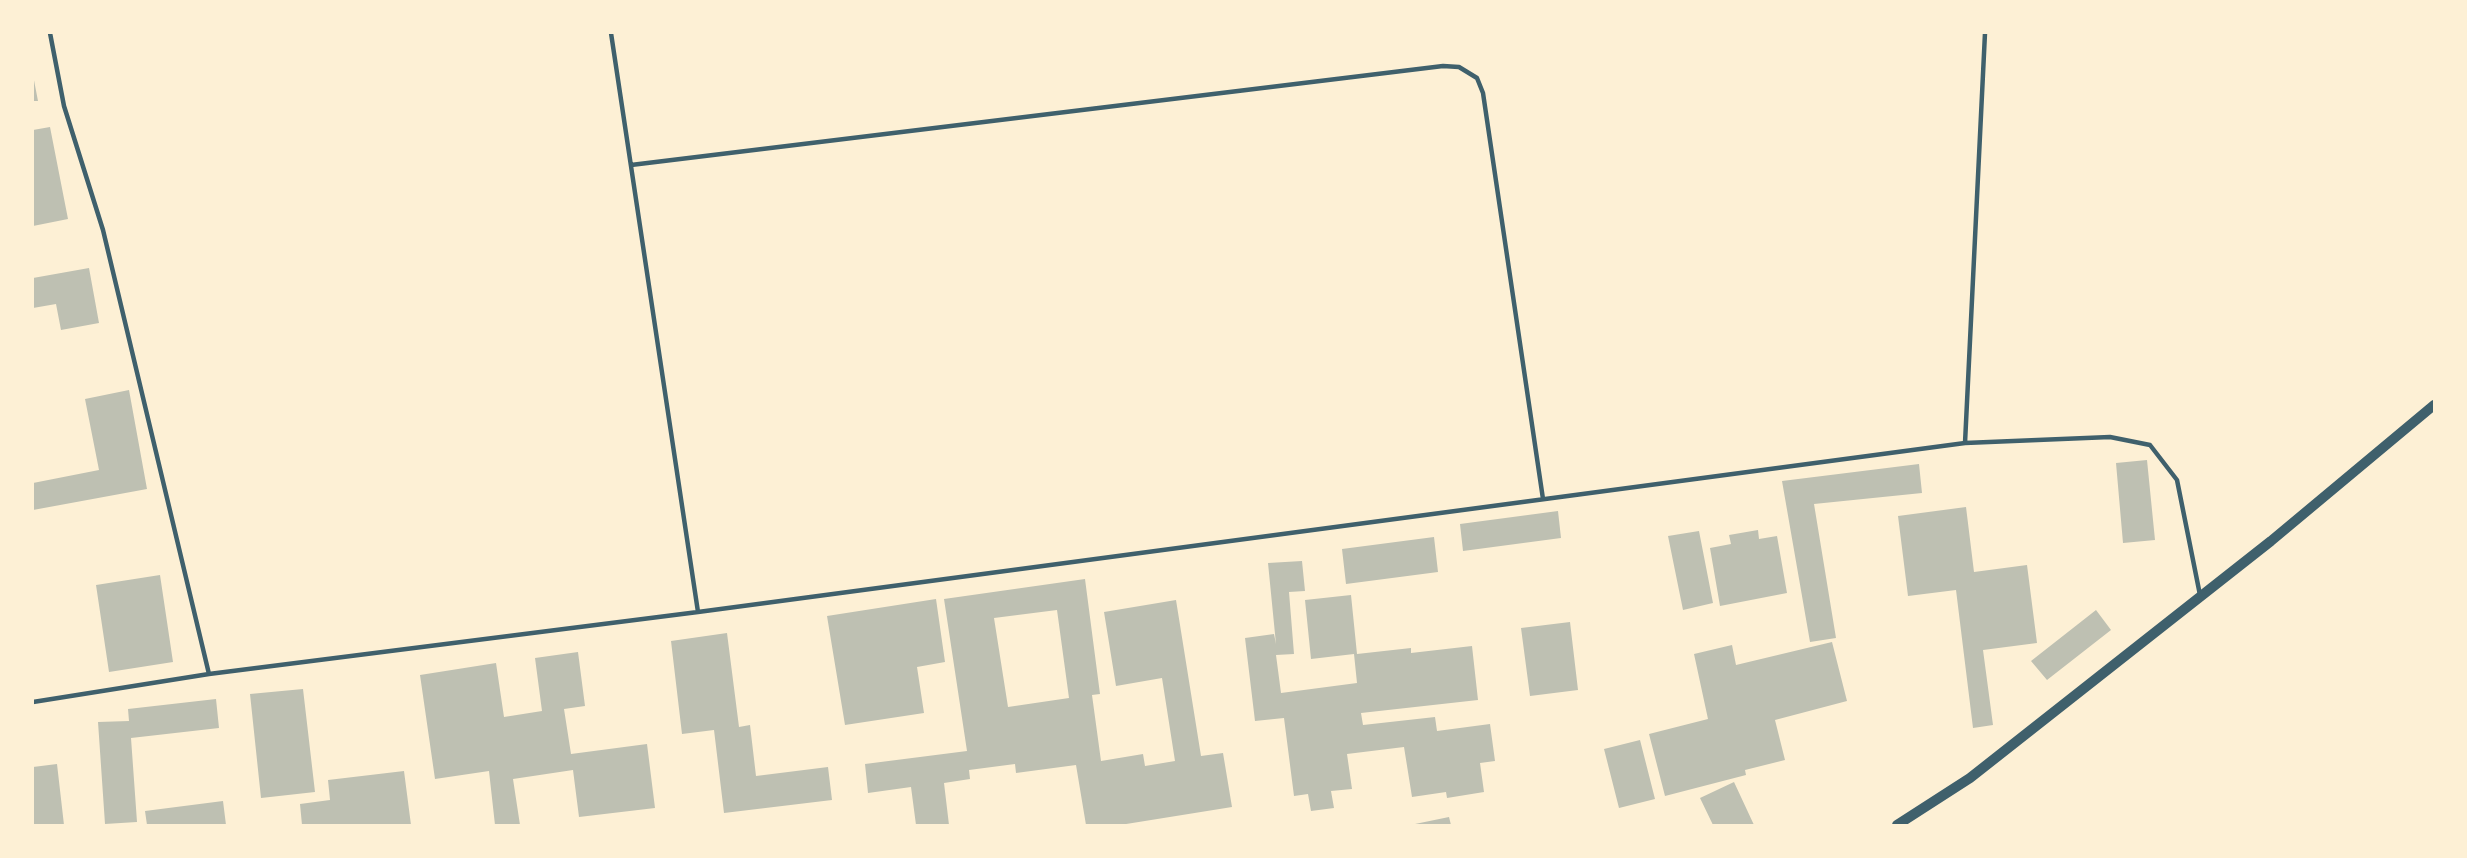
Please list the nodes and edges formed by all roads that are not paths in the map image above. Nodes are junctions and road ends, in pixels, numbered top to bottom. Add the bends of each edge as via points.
1 (50, 33) edge
2 (611, 33) edge
3 (1985, 33) edge
4 (631, 165) junction
5 (2434, 405) edge
6 (1965, 443) junction
7 (1543, 499) junction
8 (2200, 595) junction
9 (698, 612) junction
10 (209, 674) junction
11 (33, 702) edge
12 (1897, 825) edge

1 - 10 lane via 64,106 103,230
2 - 4 lane
3 - 6 lane
4 - 7 lane via 1431,67 1459,67 1477,78 1483,93
4 - 9 lane
5 - 8 street
6 - 7 lane
6 - 8 lane via 2110,437 2150,446 2177,480
7 - 9 lane
8 - 12 street via 1970,778
9 - 10 lane
10 - 11 lane

